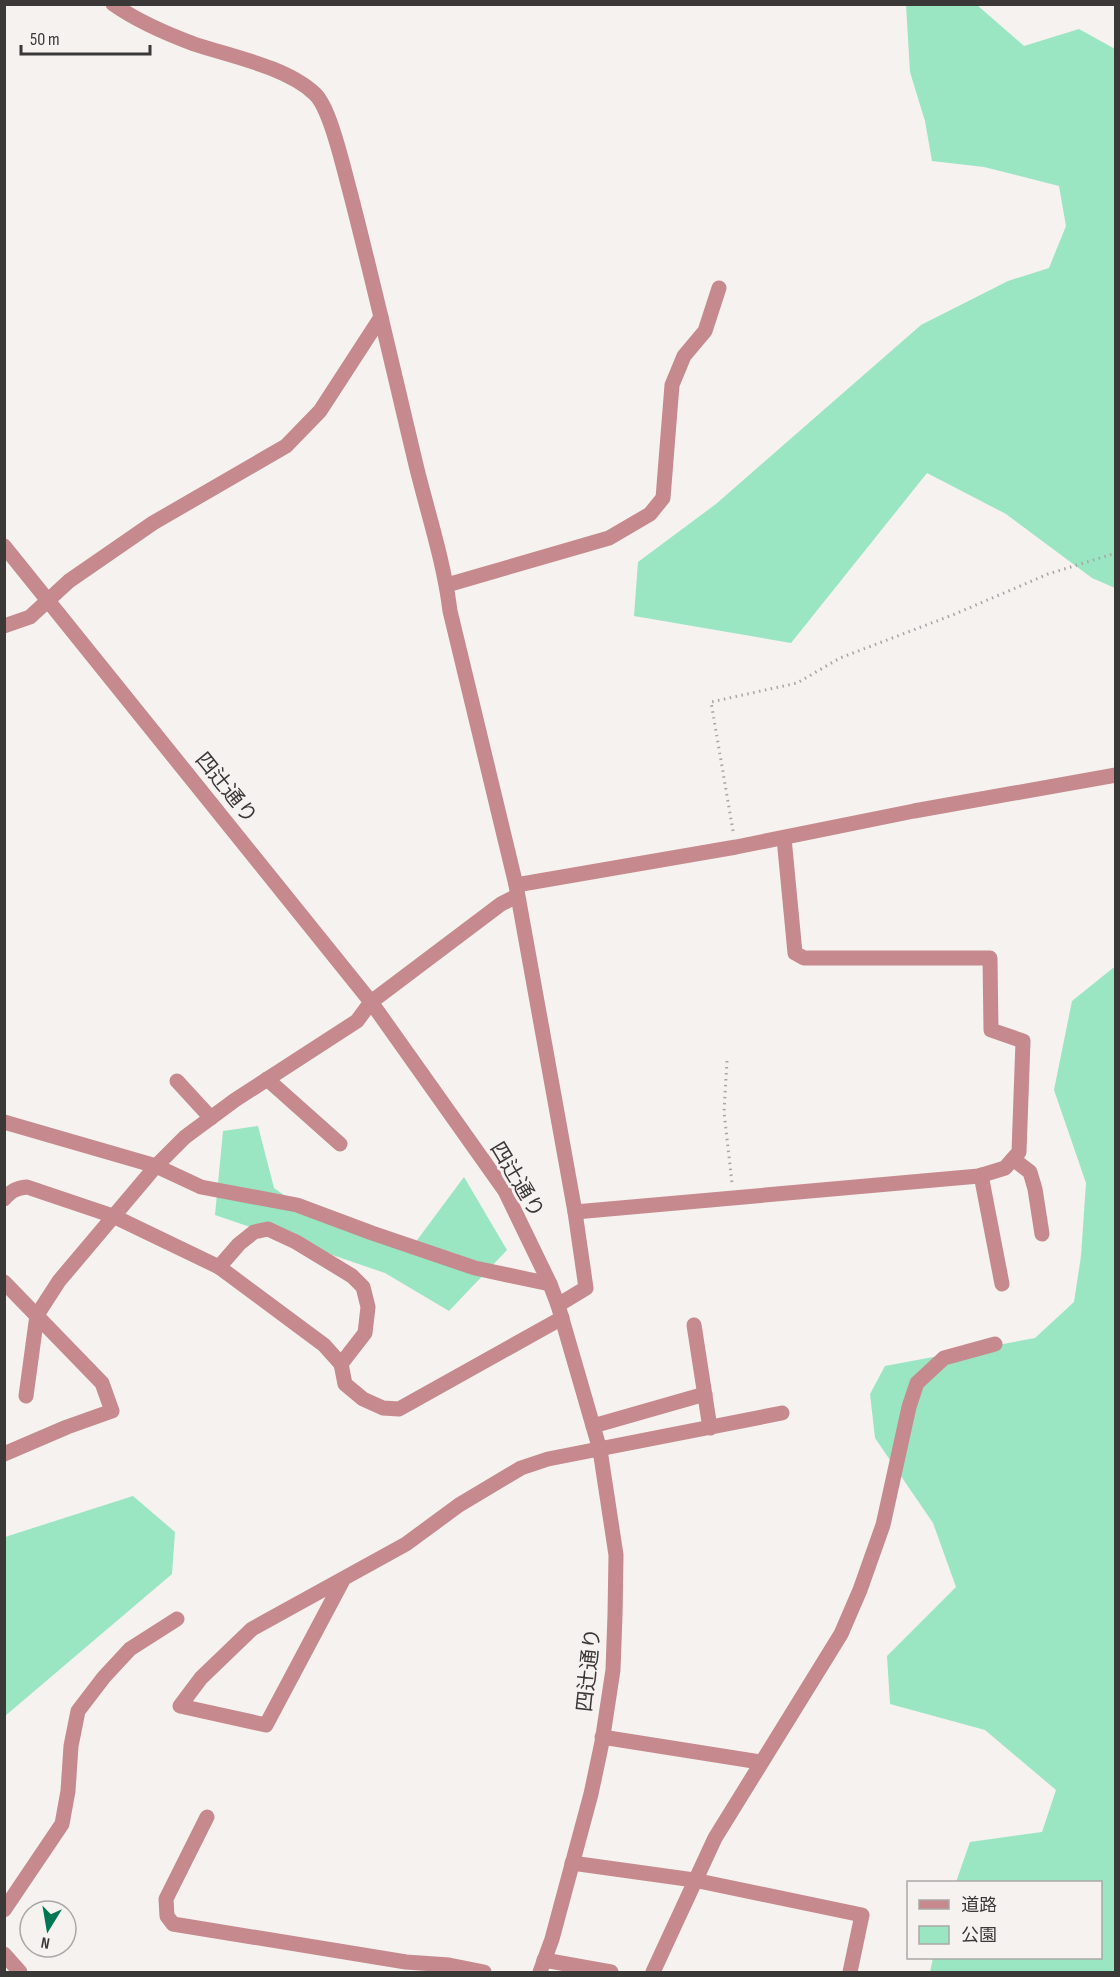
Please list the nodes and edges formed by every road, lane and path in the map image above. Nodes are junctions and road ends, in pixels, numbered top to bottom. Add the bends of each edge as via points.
1 (113, 4) edge
2 (719, 288) dead end
3 (381, 317) junction
4 (4, 546) edge
5 (1116, 553) edge
6 (447, 585) junction
7 (48, 599) junction
8 (4, 627) edge
9 (1116, 775) edge
10 (784, 838) junction
11 (736, 847) junction
12 (517, 891) junction
13 (371, 1002) junction
14 (727, 1061) dead end
15 (267, 1079) junction
16 (177, 1081) dead end
17 (211, 1118) junction
18 (4, 1122) edge
19 (340, 1144) dead end
20 (1013, 1159) junction
21 (156, 1166) junction
22 (981, 1175) junction
23 (734, 1197) junction
24 (4, 1199) edge
25 (574, 1212) junction
26 (113, 1216) junction
27 (1042, 1234) dead end
28 (219, 1267) junction
29 (4, 1281) edge
30 (550, 1284) junction
31 (1002, 1284) dead end
32 (560, 1312) junction
33 (37, 1316) junction
34 (694, 1325) dead end
35 (995, 1344) dead end
36 (341, 1364) junction
37 (705, 1394) junction
38 (26, 1396) dead end
39 (782, 1413) dead end
40 (593, 1426) junction
41 (710, 1428) junction
42 (600, 1450) junction
43 (4, 1454) edge
44 (343, 1580) junction
45 (177, 1619) dead end
46 (602, 1737) junction
47 (760, 1762) junction
48 (207, 1817) dead end
49 (572, 1863) junction
50 (694, 1880) junction
51 (4, 1910) edge
52 (4, 1954) edge
53 (542, 1966) edge
54 (20, 1972) edge
55 (484, 1972) edge
56 (610, 1972) edge
57 (653, 1972) edge
58 (850, 1972) edge

1 - 3 street via 193,43 263,65 316,95 331,123
2 - 6 street via 705,331 684,357 672,385 663,498 650,514 609,537
3 - 6 street
3 - 7 street via 320,411 286,446 153,524
4 - 7 street, 四辻通り
5 - 11 path via 1048,574 840,658 797,683 711,702
6 - 12 street
7 - 8 street via 30,617
7 - 13 street, 四辻通り
9 - 10 street
10 - 11 street
10 - 20 street via 795,953 804,958 990,958 991,1030 1023,1041 1019,1152
11 - 12 street
12 - 13 street
12 - 25 street
13 - 15 street via 357,1022
13 - 30 street, 四辻通り via 505,1191
14 - 23 path via 724,1112
15 - 17 street
15 - 19 street
16 - 17 street
17 - 21 street
18 - 21 street
20 - 22 street via 1005,1168
20 - 27 street via 1030,1173
21 - 26 street
21 - 30 street via 201,1187 297,1204 475,1268
22 - 23 street
22 - 31 street
23 - 25 street
24 - 26 street via 17,1188 27,1187
25 - 32 street via 586,1288
26 - 28 street
26 - 33 street via 59,1281
28 - 36 street via 324,1345
28 - 36 street via 254,1232 268,1229 352,1276 363,1287 368,1306 364,1334
29 - 33 street
30 - 32 street, 四辻通り
32 - 36 street via 399,1409 384,1408 363,1399 345,1384
32 - 40 street, 四辻通り
33 - 38 street
33 - 43 street via 102,1383 112,1411
34 - 37 street
35 - 47 street via 944,1358 917,1383 883,1525 860,1590 841,1634
37 - 40 street
37 - 41 street
39 - 41 street
40 - 42 street, 四辻通り
41 - 42 street
42 - 44 street via 521,1468 459,1505 406,1544
42 - 46 street, 四辻通り via 616,1555 613,1670
44 - 44 street via 266,1725 180,1706 201,1678 252,1629
45 - 51 street via 130,1649 78,1712 62,1824
46 - 47 street
46 - 49 street, 四辻通り
47 - 50 street via 714,1838
48 - 55 street via 166,1899 167,1916 173,1924
49 - 50 street
49 - 53 street, 四辻通り
50 - 57 street
50 - 58 street via 862,1915
52 - 54 street
53 - 56 street

